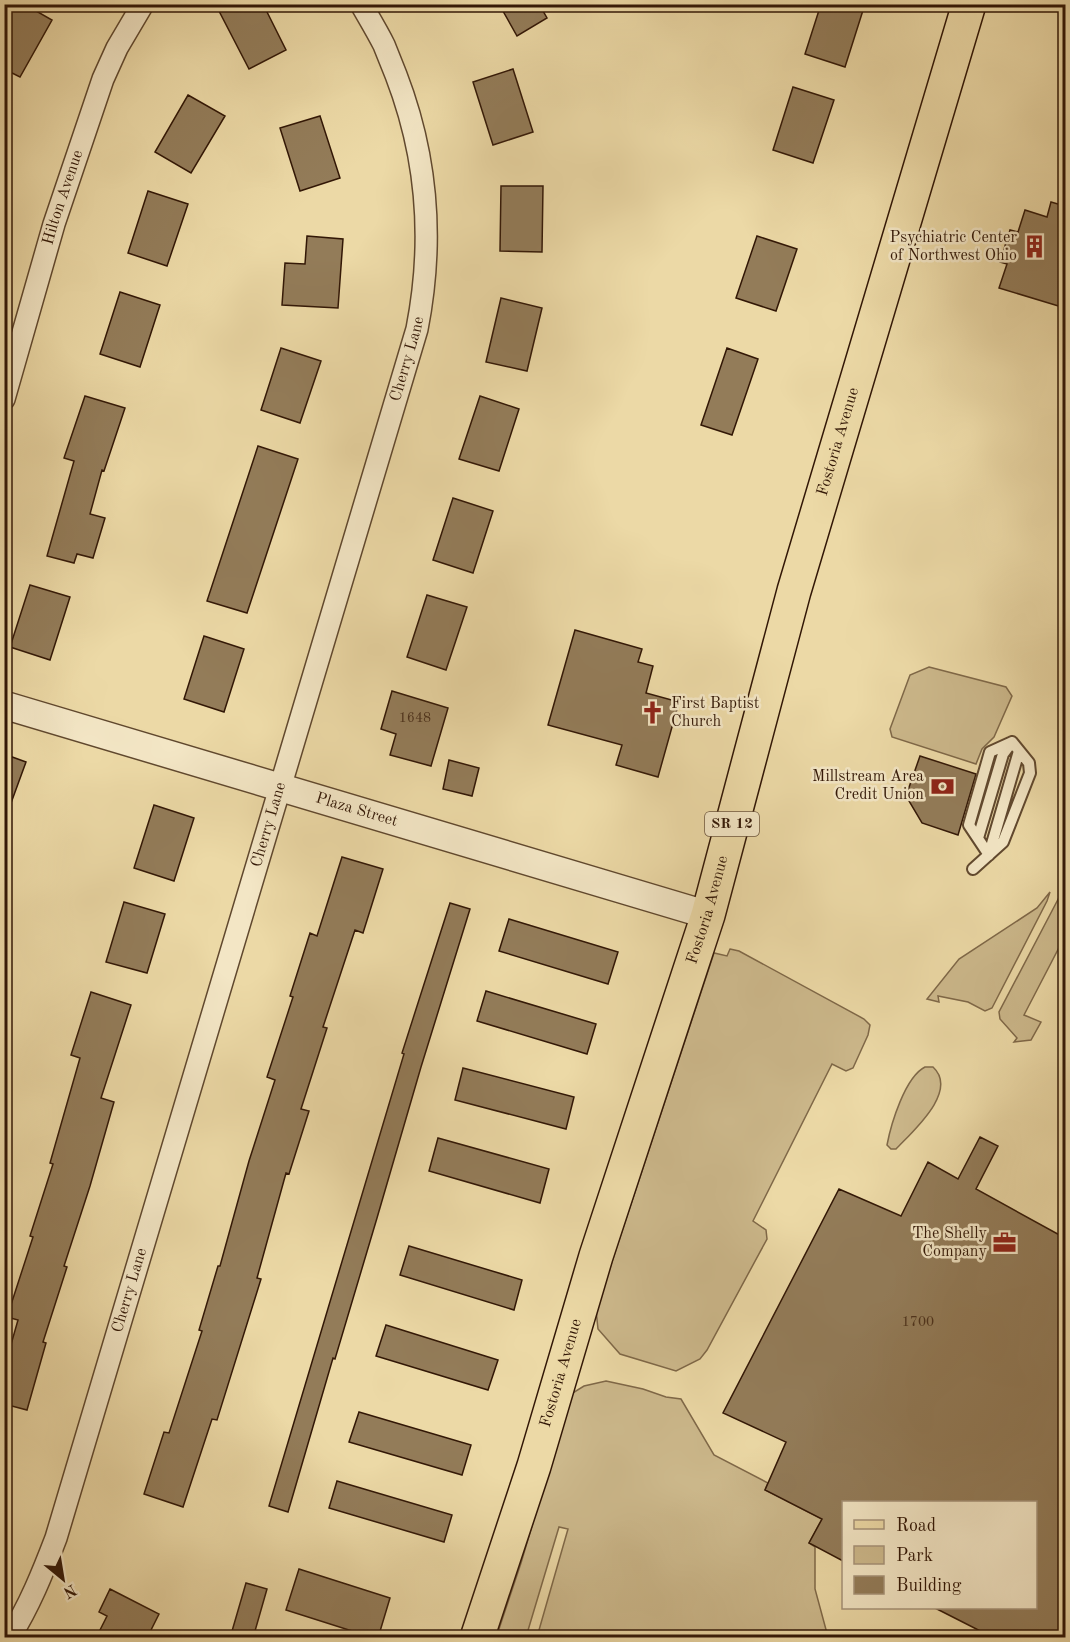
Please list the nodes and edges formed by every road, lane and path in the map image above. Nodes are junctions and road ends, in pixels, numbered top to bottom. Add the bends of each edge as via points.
1 (143, 4) edge
2 (361, 4) edge
3 (969, 4) edge
4 (4, 399) edge
5 (4, 705) edge
6 (1015, 746) junction
7 (280, 788) junction
8 (989, 855) junction
9 (974, 869) dead end
10 (708, 915) junction
11 (9, 1638) edge
12 (477, 1638) edge

1 - 4 street, Hilton Avenue via 103,79 54,224
2 - 7 street, Cherry Lane via 384,46 413,126 425,193 426,262 417,329
3 - 10 main road, Fostoria Avenue / SR 12 via 794,591
5 - 7 street, Plaza Street
6 - 8 lane
6 - 8 lane via 1003,754 978,838
6 - 8 lane via 1029,763 1030,773 1003,842
7 - 10 street, Plaza Street
7 - 11 street, Cherry Lane via 56,1538
8 - 9 lane
10 - 12 main road, Fostoria Avenue / SR 12

